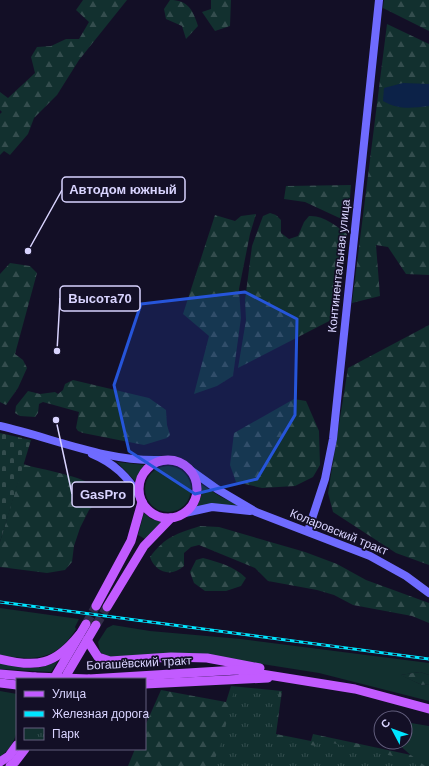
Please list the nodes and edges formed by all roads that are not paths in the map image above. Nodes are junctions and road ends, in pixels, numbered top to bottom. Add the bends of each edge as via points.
1 (379, 0) edge
2 (0, 426) edge
3 (77, 447) junction
4 (162, 460) junction
5 (189, 469) junction
6 (141, 499) junction
7 (185, 512) junction
8 (256, 512) junction
9 (313, 516) junction
10 (171, 518) junction
11 (290, 525) junction
12 (308, 531) junction
13 (321, 536) junction
14 (429, 593) edge
15 (96, 606) tunnel mouth
16 (107, 607) tunnel mouth
17 (86, 624) tunnel mouth
18 (96, 625) tunnel mouth
19 (83, 637) junction
20 (0, 659) edge
21 (0, 674) edge
22 (67, 674) dead end
23 (56, 675) dead end
24 (279, 677) junction
25 (62, 678) edge
26 (105, 678) edge
27 (0, 684) edge
28 (146, 684) edge
29 (16, 685) edge
30 (429, 709) edge
31 (16, 746) edge
32 (24, 750) edge
33 (0, 762) edge
34 (10, 766) edge

1 - 9 main road, Континентальная улица via 336,421 329,462
2 - 3 main road
3 - 4 main road via 131,460
3 - 6 main road via 120,471
4 - 5 main road via 177,461
4 - 6 main road via 152,465 142,476 139,486
5 - 7 main road via 195,477 197,491 195,501
5 - 8 main road via 227,496
6 - 10 main road via 148,510 156,516
6 - 15 main road via 131,542
7 - 8 main road via 212,507
7 - 10 main road
8 - 11 main road, Коларовский тракт
9 - 11 main road
9 - 12 main road, Континентальная улица
9 - 13 main road
10 - 16 main road via 144,546
11 - 12 main road, Коларовский тракт
12 - 13 main road, Коларовский тракт
13 - 14 main road, Коларовский тракт via 389,565
17 - 19 main road
18 - 19 main road
19 - 20 main road via 68,649 44,662 25,663
19 - 22 main road
19 - 23 main road
19 - 24 main road via 104,660 207,658 259,668
21 - 25 main road, Богашёвский тракт, bridge
24 - 26 main road, Богашёвский тракт via 230,670
24 - 28 main road, Богашёвский тракт
24 - 30 main road, Богашёвский тракт via 355,688
27 - 29 main road
31 - 33 main road
32 - 34 main road

